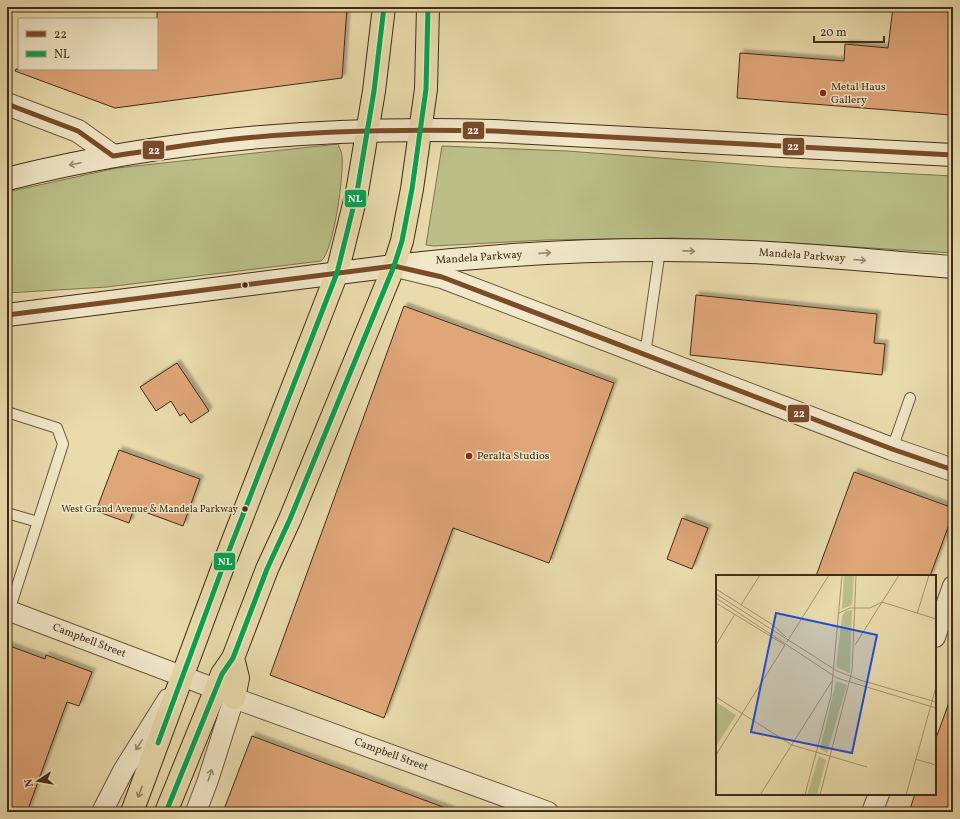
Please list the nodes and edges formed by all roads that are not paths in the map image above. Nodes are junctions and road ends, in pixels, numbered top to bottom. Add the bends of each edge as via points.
1 (384, 7) edge
2 (428, 7) edge
3 (7, 104) edge
4 (420, 130) junction
5 (368, 131) junction
6 (953, 155) edge
7 (113, 156) junction
8 (7, 179) edge
9 (660, 250) junction
10 (394, 266) junction
11 (953, 267) edge
12 (337, 273) junction
13 (7, 315) edge
14 (645, 355) junction
15 (910, 398) dead end
16 (7, 412) edge
17 (892, 449) junction
18 (953, 470) edge
19 (7, 513) edge
20 (38, 522) junction
21 (953, 586) edge
22 (8, 611) edge
23 (936, 634) edge
24 (182, 676) junction
25 (225, 694) junction
26 (879, 795) edge
27 (102, 812) edge
28 (132, 812) edge
29 (166, 812) edge
30 (196, 812) edge
31 (548, 812) edge
32 (872, 812) edge

1 - 5 main road
2 - 4 main road via 426,88
3 - 7 main road via 78,131
4 - 5 main road
4 - 6 main road via 494,131
4 - 10 main road via 412,189 402,241
5 - 7 main road via 245,138
5 - 12 main road via 358,192
7 -> 8 main road
10 -> 9 main road, Mandela Parkway via 549,252
9 -> 11 main road, Mandela Parkway via 751,252
9 - 14 lane
10 - 12 main road, Mandela Parkway
10 - 14 main road via 442,277
10 - 25 main road via 267,569 233,658 222,674
12 - 13 main road, Mandela Parkway
12 - 24 main road
14 - 17 main road
15 - 17 lane
16 - 20 lane via 57,428 63,444
17 - 18 main road
19 - 20 lane
20 - 22 lane
21 - 23 street
22 - 24 street, Campbell Street
24 - 25 street, Campbell Street
24 -> 27 street via 123,770
24 -> 28 main road
25 - 29 main road
30 -> 25 street via 208,780
25 - 31 street, Campbell Street
26 - 32 street

